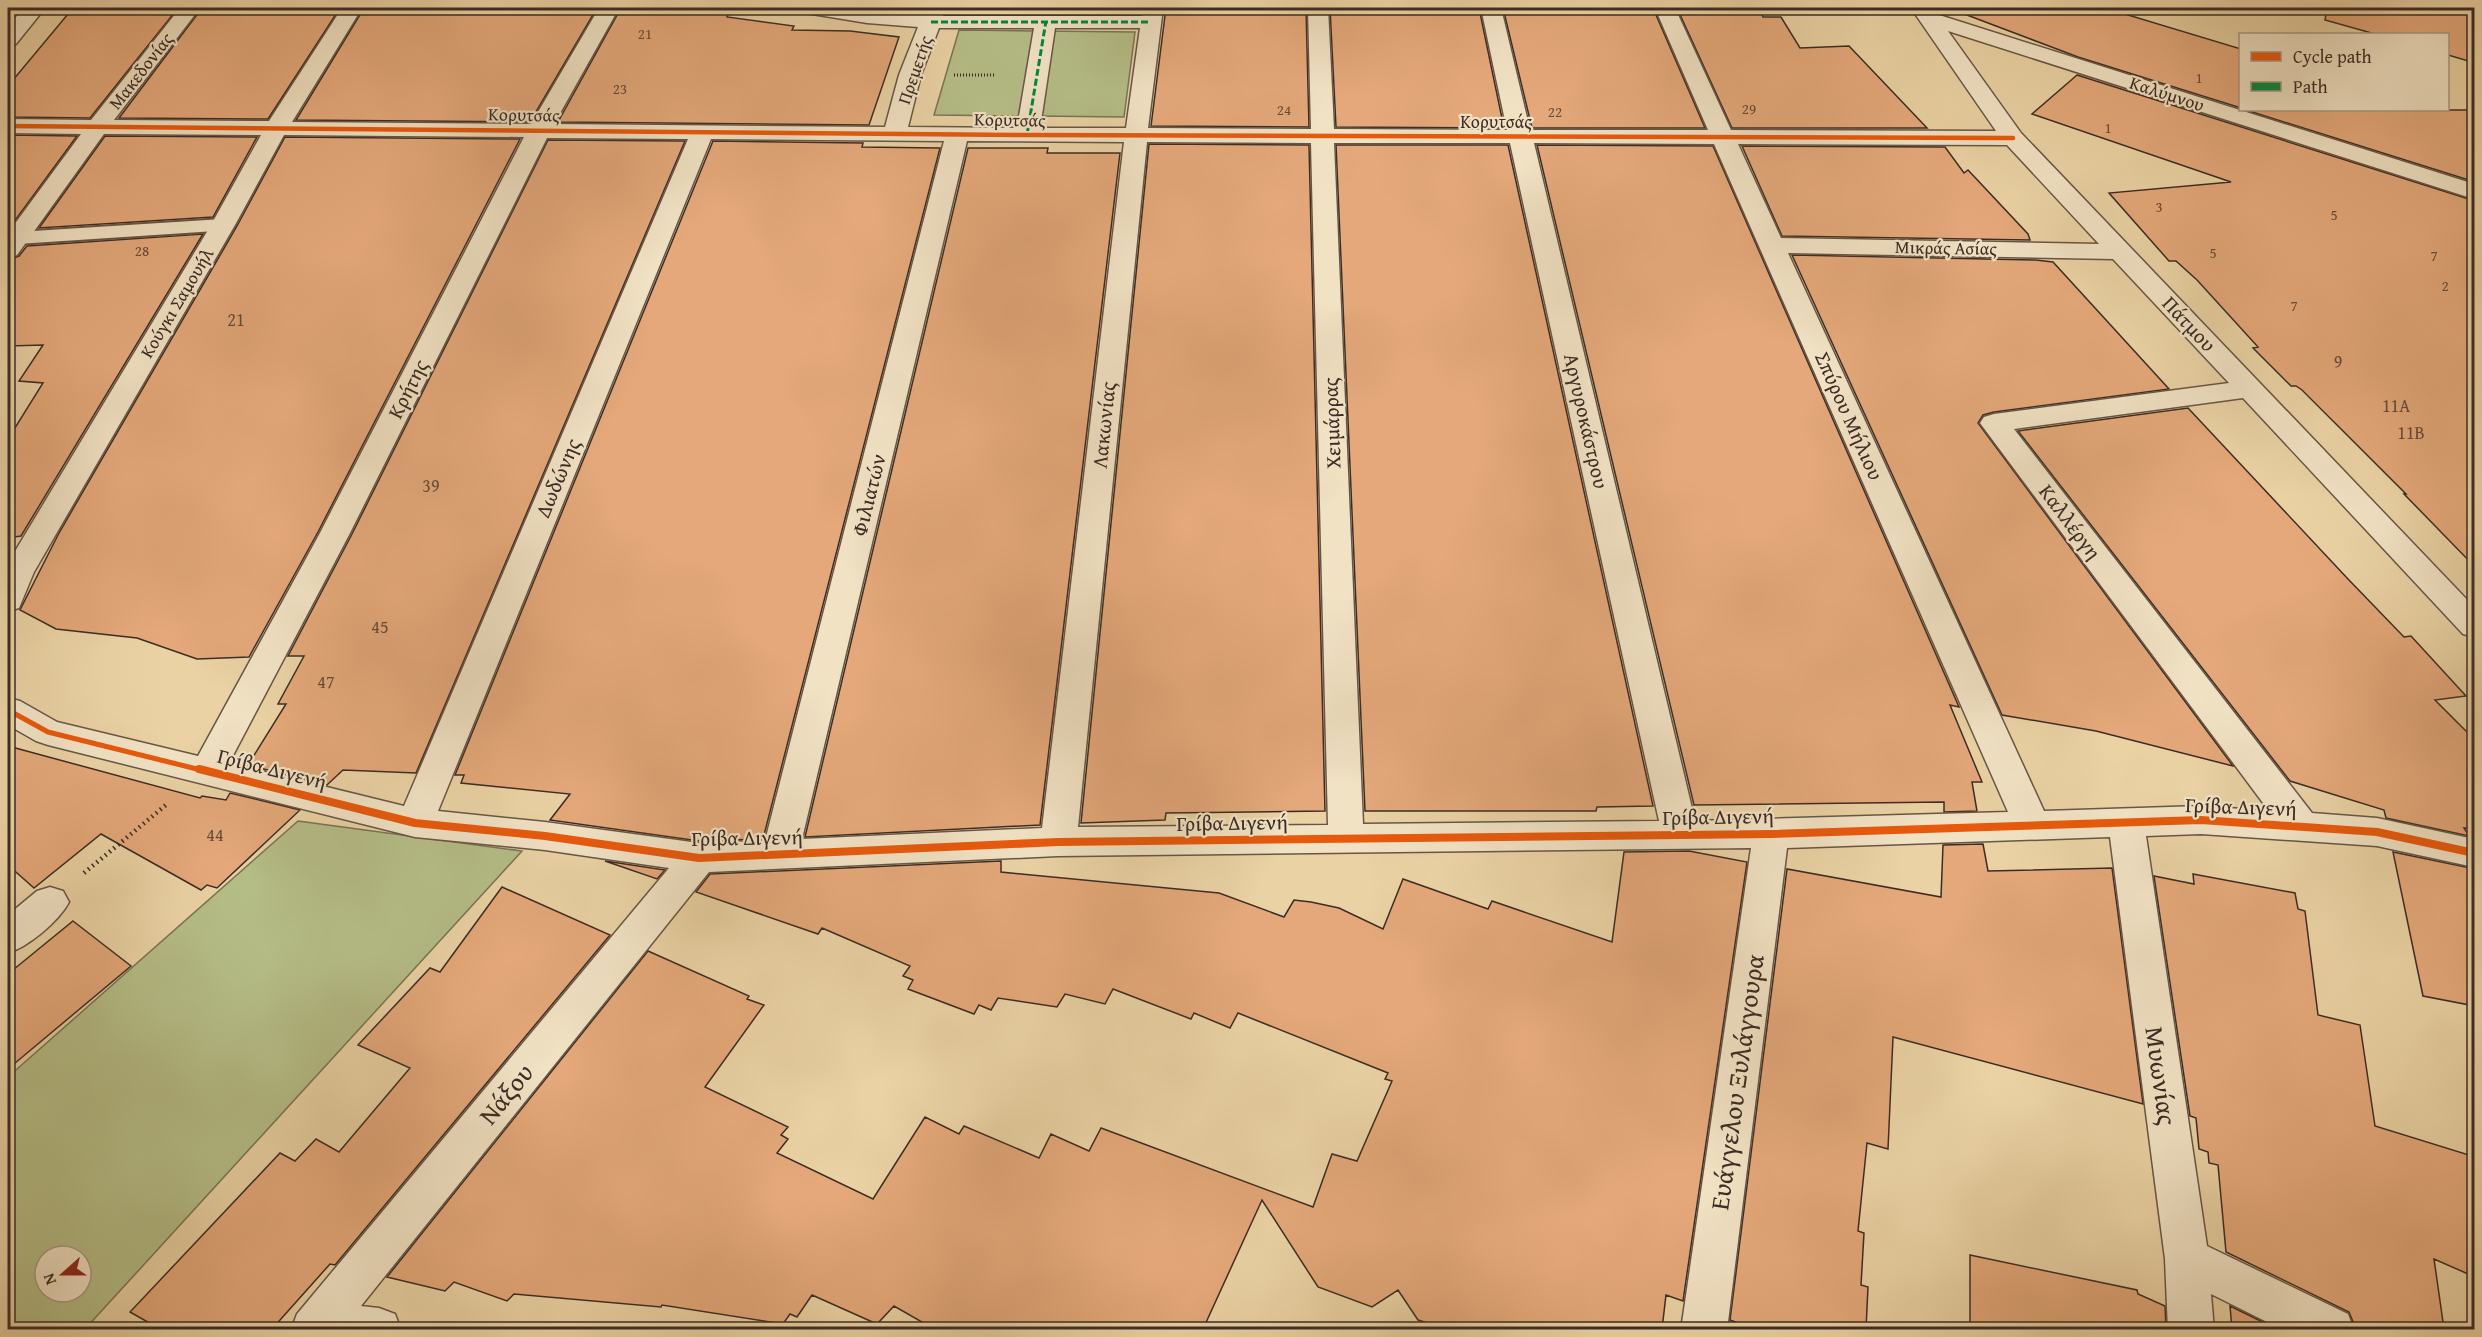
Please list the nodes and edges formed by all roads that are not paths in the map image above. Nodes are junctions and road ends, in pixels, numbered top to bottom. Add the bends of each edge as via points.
1 (34, 8) edge
2 (190, 8) edge
3 (352, 8) edge
4 (609, 8) edge
5 (812, 8) edge
6 (1318, 8) edge
7 (1491, 8) edge
8 (1665, 8) edge
9 (1925, 13) edge
10 (934, 15) edge
11 (1151, 15) edge
12 (1046, 21) junction
13 (8, 39) edge
14 (8, 126) edge
15 (97, 127) junction
16 (277, 127) junction
17 (539, 130) junction
18 (702, 132) junction
19 (895, 133) junction
20 (957, 134) junction
21 (1027, 135) junction
22 (1136, 136) junction
23 (1322, 136) junction
24 (1521, 137) junction
25 (2013, 138) junction
26 (1724, 139) junction
27 (2475, 192) edge
28 (223, 225) junction
29 (12, 244) edge
30 (1772, 245) junction
31 (2121, 252) junction
32 (2250, 389) junction
33 (8, 600) edge
34 (2475, 626) edge
35 (8, 710) edge
36 (208, 770) junction
37 (2126, 822) junction
38 (415, 823) junction
39 (2032, 825) junction
40 (2301, 826) junction
41 (1680, 834) junction
42 (1771, 834) junction
43 (1346, 838) junction
44 (1058, 842) junction
45 (2475, 853) edge
46 (780, 855) junction
47 (699, 858) junction
48 (50, 902) road end
49 (8, 937) edge
50 (2187, 1259) junction
51 (315, 1327) edge
52 (379, 1329) edge
53 (1704, 1329) edge
54 (2191, 1329) edge
55 (2332, 1329) edge

1 - 13 street
2 - 15 street, Μακεδονίας
3 - 16 street, Κούγκι Σαμουήλ
4 - 17 street, Κρήτης
5 - 10 street via 867,17
6 - 23 street, Χειμάρρας
7 - 24 street, Αργυροκάστρου
8 - 26 street, Σπύρου Μήλιου
9 - 25 street, Πάτμου
9 - 27 street, Καλύμνου
10 - 12 street
10 - 19 street, Πρεμετής via 910,75
11 - 12 street
11 - 22 street, Λακωνίας
12 - 21 street
14 - 15 street, Κορυτσάς
15 - 16 street, Κορυτσάς
15 - 29 street, Μακεδονίας
16 - 17 street, Κορυτσάς
16 - 28 street, Κούγκι Σαμουήλ
17 - 18 street, Κορυτσάς
17 - 36 street, Κρήτης via 335,533
18 - 19 street, Κορυτσάς
18 - 38 street, Δωδώνης
19 - 20 street, Κορυτσάς
20 - 21 street, Κορυτσάς
20 - 46 street, Φιλιατών
21 - 22 street, Κορυτσάς
22 - 23 street, Κορυτσάς
22 - 44 street, Λακωνίας
23 - 24 street, Κορυτσάς
23 - 43 street, Χειμάρρας
24 - 26 street, Κορυτσάς
24 - 41 street, Αργυροκάστρου
25 - 26 street, Κορυτσάς
25 - 31 street, Πάτμου
26 - 30 street, Σπύρου Μήλιου
28 - 29 lane
28 - 33 street, Κούγκι Σαμουήλ via 18,572
30 - 31 street, Μικράς Ασίας
30 - 39 street, Σπύρου Μήλιου
31 - 32 street, Πάτμου
32 - 34 street, Πάτμου
32 - 40 street, Καλλέργη via 1994,423
35 - 36 street, Γρίβα Διγενή via 48,732
36 - 38 street, Γρίβα Διγενή
37 - 39 street, Γρίβα Διγενή
37 - 40 street, Γρίβα Διγενή via 2201,820
37 - 50 street, Μυωνίας
38 - 47 street, Γρίβα Διγενή
39 - 42 street, Γρίβα Διγενή
40 - 45 street, Γρίβα Διγενή via 2377,832
41 - 42 street, Γρίβα Διγενή
41 - 43 street, Γρίβα Διγενή
42 - 53 street, Ευάγγελου Ξυλάγγουρα
43 - 44 street, Γρίβα Διγενή
44 - 46 street, Γρίβα Διγενή
46 - 47 street, Γρίβα Διγενή
47 - 51 street, Νάξου
48 - 49 street
50 - 54 street, Μυωνίας
50 - 55 street
51 - 52 street

